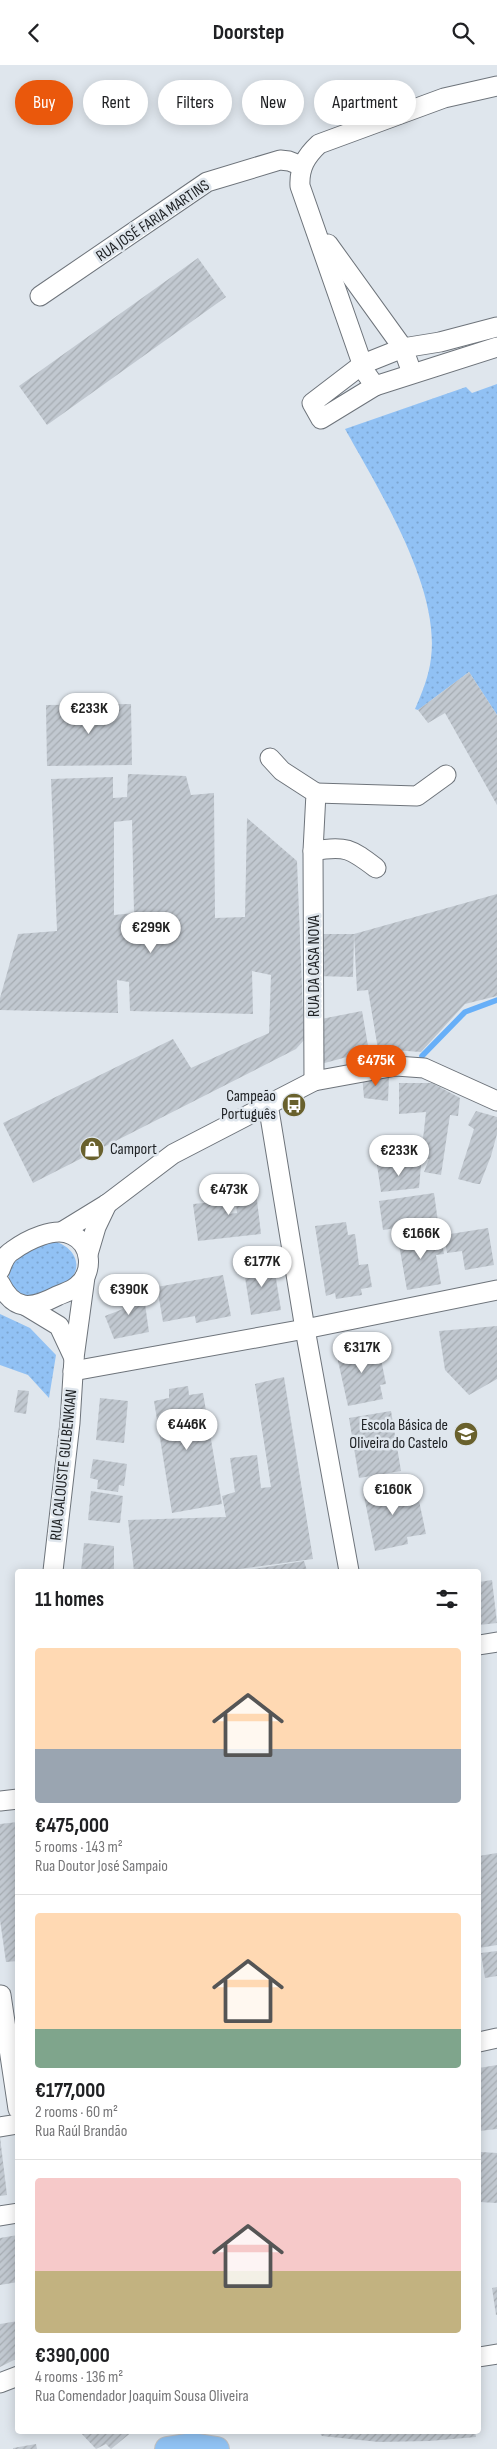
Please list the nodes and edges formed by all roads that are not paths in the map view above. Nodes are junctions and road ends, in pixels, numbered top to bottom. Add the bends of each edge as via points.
1 (497, 87) edge
2 (302, 166) junction
3 (317, 229) junction
4 (40, 296) dead end
5 (497, 327) edge
6 (497, 347) edge
7 (403, 348) junction
8 (363, 364) junction
9 (412, 373) junction
10 (375, 386) junction
11 (270, 758) dead end
12 (446, 775) dead end
13 (316, 793) junction
14 (314, 851) junction
15 (376, 868) dead end
16 (314, 1081) junction
17 (497, 1101) edge
18 (268, 1105) junction
19 (107, 1204) junction
20 (63, 1231) junction
21 (88, 1254) junction
22 (1, 1264) edge
23 (85, 1277) junction
24 (2, 1290) edge
25 (497, 1290) edge
26 (26, 1306) junction
27 (305, 1329) junction
28 (74, 1365) junction
29 (53, 1569) edge
30 (350, 1569) edge
31 (497, 1641) edge
32 (481, 1645) edge
33 (15, 1799) edge
34 (0, 1801) edge
35 (6, 1994) edge
36 (497, 2038) edge
37 (481, 2041) edge
38 (15, 2080) edge
39 (15, 2124) edge
40 (0, 2127) edge
41 (15, 2214) edge
42 (0, 2216) edge
43 (497, 2354) edge
44 (481, 2357) edge
45 (15, 2377) edge
46 (0, 2383) edge
47 (167, 2449) edge
48 (217, 2449) edge

1 - 2 street via 444,98 319,144
2 - 3 street via 300,186
2 - 4 street, RUA JOSÉ FARIA MARTINS via 289,161 271,162 207,182
3 - 7 street
3 - 8 street
5 - 7 street
6 - 9 street
7 - 8 street
7 - 9 street
8 - 10 street
8 - 10 street via 312,403 321,419
9 - 10 street
11 - 13 street via 282,771
12 - 13 street via 416,796
13 - 14 street, RUA DA CASA NOVA
14 - 15 street via 351,849
14 - 16 street, RUA DA CASA NOVA
16 - 17 street via 396,1065 424,1068
16 - 18 street
18 - 19 street via 173,1153
18 - 27 street
19 - 20 street
19 - 21 street, RUA CALOUSTE GULBENKIAN
20 - 21 street via 78,1239
20 - 22 street via 50,1232 12,1251
21 - 23 street, RUA CALOUSTE GULBENKIAN via 89,1266
23 - 26 street via 77,1287 38,1306
23 - 28 street, RUA CALOUSTE GULBENKIAN
24 - 26 street, RUA CALOUSTE GULBENKIAN via 14,1302
25 - 27 street
26 - 28 street, RUA CALOUSTE GULBENKIAN via 59,1326
27 - 28 street
27 - 30 street
28 - 29 street, RUA CALOUSTE GULBENKIAN
31 - 32 street
33 - 34 street
35 - 38 street
36 - 37 street
39 - 40 street
41 - 42 street
43 - 44 street
45 - 46 street
47 - 48 main road via 192,2445

